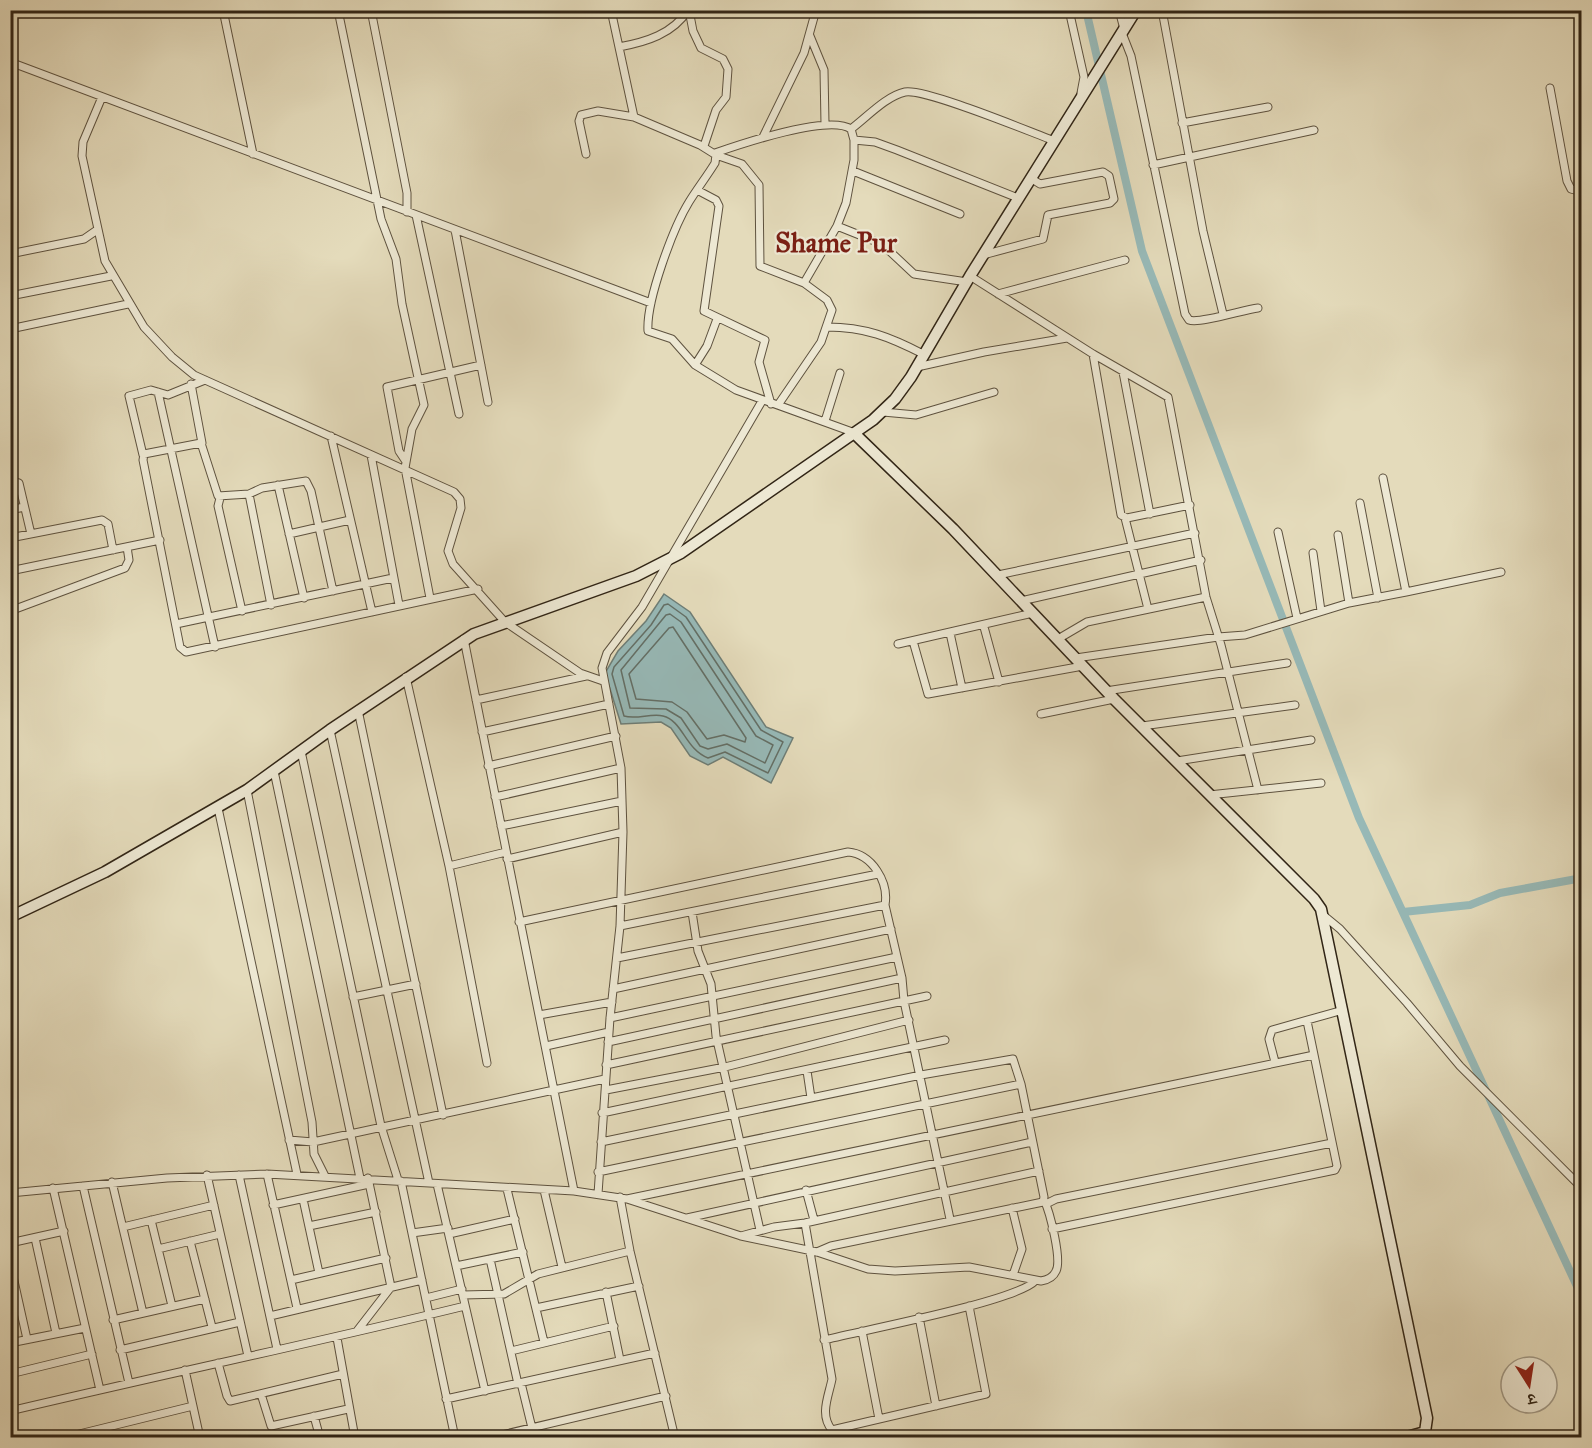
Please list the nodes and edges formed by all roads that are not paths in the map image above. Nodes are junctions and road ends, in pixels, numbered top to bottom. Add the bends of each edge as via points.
1 (223, 10) edge
2 (338, 10) edge
3 (370, 10) edge
4 (611, 10) edge
5 (688, 10) edge
6 (816, 10) edge
7 (1069, 10) edge
8 (1119, 10) edge
9 (1136, 10) edge
10 (1162, 10) edge
11 (1123, 31) junction
12 (810, 36) junction
13 (619, 47) junction
14 (10, 62) edge
15 (1550, 88) dead end
16 (102, 97) junction
17 (1079, 101) junction
18 (1268, 107) dead end
19 (634, 117) junction
20 (1182, 123) junction
21 (825, 124) junction
22 (851, 129) junction
23 (1314, 130) dead end
24 (763, 137) junction
25 (854, 140) junction
26 (1055, 141) junction
27 (704, 146) junction
28 (254, 154) junction
29 (586, 154) dead end
30 (716, 154) junction
31 (1188, 156) junction
32 (1153, 165) junction
33 (853, 171) junction
34 (1032, 179) junction
35 (697, 190) junction
36 (1581, 192) edge
37 (1018, 198) junction
38 (379, 201) junction
39 (407, 212) junction
40 (960, 214) dead end
41 (416, 215) junction
42 (837, 226) junction
43 (97, 230) junction
44 (455, 230) junction
45 (10, 254) edge
46 (983, 255) junction
47 (1125, 260) dead end
48 (111, 276) junction
49 (968, 279) junction
50 (804, 283) junction
51 (998, 294) junction
52 (10, 296) edge
53 (651, 303) junction
54 (128, 304) junction
55 (1258, 308) dead end
56 (1223, 314) junction
57 (717, 319) junction
58 (828, 327) junction
59 (10, 329) edge
60 (1067, 338) junction
61 (923, 354) junction
62 (1093, 354) junction
63 (481, 365) junction
64 (695, 365) junction
65 (916, 368) junction
66 (451, 372) junction
67 (1123, 372) junction
68 (840, 373) dead end
69 (419, 379) junction
70 (205, 380) junction
71 (191, 384) junction
72 (158, 392) junction
73 (994, 392) dead end
74 (762, 401) junction
75 (488, 402) dead end
76 (775, 404) junction
77 (883, 412) junction
78 (459, 414) dead end
79 (825, 421) junction
80 (856, 434) junction
81 (331, 436) junction
82 (202, 443) junction
83 (171, 448) junction
84 (143, 455) junction
85 (370, 455) junction
86 (405, 460) junction
87 (405, 472) junction
88 (1383, 478) dead end
89 (10, 480) edge
90 (278, 485) junction
91 (249, 494) junction
92 (220, 498) junction
93 (1360, 503) dead end
94 (1190, 505) junction
95 (24, 507) junction
96 (10, 510) edge
97 (1150, 514) junction
98 (1125, 518) junction
99 (350, 520) junction
100 (319, 527) junction
101 (1278, 532) dead end
102 (1195, 533) junction
103 (31, 534) junction
104 (289, 534) junction
105 (1338, 535) dead end
106 (10, 538) edge
107 (160, 540) junction
108 (1133, 545) junction
109 (126, 547) junction
110 (113, 550) junction
111 (1313, 553) dead end
112 (1201, 560) junction
113 (668, 561) junction
114 (10, 571) edge
115 (1500, 572) dead end
116 (1140, 573) junction
117 (998, 575) junction
118 (393, 578) junction
119 (366, 585) junction
120 (478, 589) junction
121 (333, 591) junction
122 (1406, 592) junction
123 (1206, 597) junction
124 (304, 598) junction
125 (430, 598) junction
126 (1378, 598) junction
127 (1022, 601) junction
128 (1349, 603) junction
129 (271, 605) junction
130 (399, 605) junction
131 (1148, 609) junction
132 (10, 611) edge
133 (242, 611) junction
134 (1321, 611) junction
135 (372, 612) junction
136 (1034, 613) junction
137 (208, 618) junction
138 (1297, 618) junction
139 (505, 622) junction
140 (176, 624) junction
141 (984, 627) junction
142 (950, 633) junction
143 (1218, 637) junction
144 (464, 639) junction
145 (1058, 639) junction
146 (913, 641) junction
147 (898, 644) dead end
148 (215, 647) junction
149 (1079, 662) junction
150 (1287, 663) dead end
151 (1228, 671) junction
152 (586, 676) junction
153 (406, 677) junction
154 (603, 681) junction
155 (999, 682) junction
156 (962, 688) junction
157 (1110, 695) junction
158 (476, 700) junction
159 (609, 704) junction
160 (1295, 705) dead end
161 (358, 710) junction
162 (1238, 712) junction
163 (1041, 714) dead end
164 (1142, 726) junction
165 (330, 730) junction
166 (482, 732) junction
167 (616, 736) junction
168 (1311, 740) dead end
169 (1248, 748) junction
170 (301, 751) junction
171 (1178, 761) junction
172 (488, 766) junction
173 (621, 768) junction
174 (274, 771) junction
175 (1321, 783) dead end
176 (247, 790) junction
177 (1258, 790) junction
178 (1209, 795) junction
179 (495, 797) junction
180 (622, 801) junction
181 (218, 808) junction
182 (501, 826) junction
183 (623, 832) junction
184 (506, 856) junction
185 (449, 866) junction
186 (878, 874) junction
187 (621, 900) junction
188 (885, 905) junction
189 (692, 912) junction
190 (1323, 915) junction
191 (10, 917) edge
192 (519, 922) junction
193 (620, 926) junction
194 (891, 929) junction
195 (697, 942) junction
196 (897, 957) junction
197 (617, 958) junction
198 (706, 969) junction
199 (902, 978) junction
200 (416, 984) junction
201 (613, 989) junction
202 (386, 990) junction
203 (713, 996) junction
204 (927, 996) dead end
205 (353, 997) junction
206 (904, 1001) junction
207 (612, 1002) junction
208 (1343, 1010) junction
209 (539, 1015) junction
210 (610, 1018) junction
211 (715, 1019) junction
212 (909, 1020) junction
213 (1307, 1022) junction
214 (609, 1032) junction
215 (945, 1040) dead end
216 (718, 1041) junction
217 (608, 1042) junction
218 (546, 1046) junction
219 (914, 1047) junction
220 (1314, 1055) junction
221 (1275, 1062) junction
222 (487, 1063) dead end
223 (606, 1065) junction
224 (725, 1067) junction
225 (807, 1071) junction
226 (921, 1075) junction
227 (605, 1079) junction
228 (1021, 1084) junction
229 (729, 1088) junction
230 (606, 1090) junction
231 (553, 1091) junction
232 (811, 1098) junction
233 (927, 1102) junction
234 (602, 1113) junction
235 (443, 1114) junction
236 (1027, 1114) junction
237 (734, 1116) junction
238 (416, 1119) junction
239 (381, 1126) junction
240 (352, 1133) junction
241 (934, 1133) junction
242 (289, 1140) junction
243 (313, 1142) junction
244 (601, 1142) junction
245 (1032, 1142) junction
246 (740, 1143) junction
247 (1332, 1143) junction
248 (940, 1161) junction
249 (1039, 1171) junction
250 (598, 1172) junction
251 (746, 1173) junction
252 (267, 1174) junction
253 (297, 1174) junction
254 (207, 1175) junction
255 (238, 1175) junction
256 (325, 1176) junction
257 (366, 1180) junction
258 (399, 1180) junction
259 (112, 1182) junction
260 (433, 1183) junction
261 (83, 1185) junction
262 (53, 1188) junction
263 (1581, 1188) edge
264 (507, 1189) junction
265 (544, 1190) junction
266 (806, 1190) junction
267 (574, 1191) junction
268 (945, 1191) junction
269 (10, 1193) edge
270 (598, 1194) junction
271 (623, 1198) junction
272 (303, 1199) junction
273 (752, 1202) junction
274 (1045, 1202) junction
275 (213, 1205) junction
276 (273, 1205) junction
277 (1012, 1208) junction
278 (376, 1212) junction
279 (687, 1218) junction
280 (515, 1219) junction
281 (950, 1219) junction
282 (151, 1220) junction
283 (814, 1221) junction
284 (805, 1222) junction
285 (309, 1226) junction
286 (123, 1227) junction
287 (1052, 1229) junction
288 (760, 1230) junction
289 (64, 1231) junction
290 (448, 1231) junction
291 (412, 1233) junction
292 (220, 1234) junction
293 (741, 1236) junction
294 (35, 1238) junction
295 (190, 1240) junction
296 (10, 1243) edge
297 (158, 1249) junction
298 (630, 1251) junction
299 (523, 1252) junction
300 (814, 1252) junction
301 (386, 1258) junction
302 (490, 1259) junction
303 (10, 1263) edge
304 (456, 1266) junction
305 (562, 1267) junction
306 (319, 1273) junction
307 (1013, 1275) junction
308 (12, 1276) edge
309 (529, 1277) junction
310 (423, 1280) junction
311 (291, 1281) junction
312 (1035, 1281) junction
313 (639, 1286) junction
314 (391, 1287) junction
315 (462, 1292) junction
316 (606, 1292) junction
317 (498, 1295) junction
318 (426, 1298) junction
319 (205, 1299) junction
320 (172, 1306) junction
321 (465, 1306) junction
322 (969, 1306) junction
323 (297, 1308) junction
324 (537, 1308) junction
325 (143, 1313) junction
326 (428, 1315) junction
327 (270, 1316) junction
328 (919, 1317) junction
329 (113, 1320) junction
330 (240, 1322) junction
331 (614, 1326) junction
332 (85, 1328) junction
333 (212, 1328) junction
334 (357, 1331) junction
335 (862, 1331) junction
336 (56, 1333) junction
337 (337, 1338) junction
338 (27, 1339) junction
339 (824, 1340) junction
340 (10, 1342) edge
341 (544, 1342) junction
342 (277, 1349) junction
343 (120, 1350) junction
344 (511, 1351) junction
345 (655, 1353) junction
346 (92, 1354) junction
347 (248, 1356) junction
348 (620, 1360) junction
349 (218, 1363) junction
350 (185, 1370) junction
351 (10, 1374) edge
352 (343, 1374) junction
353 (129, 1383) junction
354 (520, 1383) junction
355 (100, 1390) junction
356 (486, 1391) junction
357 (261, 1394) junction
358 (666, 1396) junction
359 (446, 1399) junction
360 (193, 1406) junction
361 (936, 1406) junction
362 (348, 1409) junction
363 (10, 1411) edge
364 (315, 1416) junction
365 (879, 1419) junction
366 (531, 1428) junction
367 (1427, 1435) edge
368 (63, 1437) edge
369 (200, 1437) edge
370 (320, 1437) edge
371 (355, 1437) edge
372 (455, 1437) edge
373 (489, 1437) edge
374 (532, 1437) edge
375 (675, 1437) edge
376 (1403, 1437) edge

1 - 28 street
2 - 38 street
3 - 39 street via 407,193
4 - 13 street
5 - 13 street via 672,29
5 - 27 street via 701,48 723,59 728,69 726,97 716,110
6 - 12 street
7 - 17 street via 1084,77
8 - 11 street
9 - 11 street
10 - 20 street
11 - 17 street
11 - 32 street
12 - 21 street via 824,70
12 - 24 street
13 - 19 street
14 - 16 street
15 - 36 street via 1567,181 1571,189
16 - 28 street
16 - 43 street via 82,148
17 - 26 street
18 - 20 street
19 - 27 street
19 - 29 street via 598,111 581,115
20 - 31 street
21 - 22 street
21 - 24 street
22 - 25 street
22 - 26 street via 888,101 910,92
23 - 31 street
24 - 30 street
25 - 33 street
25 - 37 street via 890,148
26 - 34 street
27 - 30 street
28 - 38 street
30 - 35 street via 715,163
30 - 50 street via 742,164 759,185 760,266
31 - 32 street
31 - 56 street
32 - 56 street via 1185,314 1189,320 1201,322
33 - 40 street
33 - 42 street
34 - 37 street
34 - 46 street via 1040,184 1103,172 1109,176 1114,198 1110,203 1048,215 1043,239
35 - 53 street via 684,213
35 - 57 street via 717,200 719,206 704,309
37 - 46 street
38 - 39 street
38 - 69 street via 396,259
39 - 41 street
41 - 44 street
41 - 66 street
42 - 49 street via 882,244 914,274
42 - 50 street
43 - 45 street via 78,240
43 - 48 street
44 - 53 street
44 - 63 street
46 - 49 street
47 - 51 street
48 - 52 street
48 - 54 street
49 - 51 street
49 - 61 street
50 - 58 street via 830,303
51 - 60 street
53 - 64 street via 650,333 672,339
54 - 59 street
54 - 70 street via 172,357
55 - 56 street
57 - 64 street
57 - 76 street via 765,340 759,362
58 - 61 street via 857,328 894,339
58 - 76 street
60 - 62 street
60 - 65 street
61 - 65 street
62 - 67 street
62 - 98 street
63 - 66 street
63 - 75 street
64 - 74 street
65 - 77 street
66 - 69 street
66 - 78 street
67 - 94 street via 1168,397
67 - 97 street
68 - 79 street
69 - 86 street via 424,407 414,423
69 - 86 street via 387,389 399,452
70 - 71 street
70 - 81 street
71 - 72 street via 168,395
71 - 82 street
72 - 83 street
72 - 84 street via 144,391 128,398
73 - 77 street via 915,415
74 - 76 street
74 - 113 street
76 - 79 street
77 - 80 street
79 - 80 street
80 - 113 street
80 - 117 street
81 - 85 street
81 - 99 street
82 - 83 street
82 - 92 street
83 - 84 street
83 - 137 street
84 - 107 street
85 - 87 street
85 - 118 street
86 - 87 street
87 - 120 street via 454,492 460,499 448,555
87 - 125 street
88 - 122 street
89 - 95 street via 19,483
90 - 91 street
90 - 100 street via 306,481
90 - 104 street
91 - 92 street
91 - 129 street
92 - 133 street via 218,506
93 - 126 street
94 - 97 street
94 - 102 street
95 - 96 street
95 - 103 street
97 - 98 street
98 - 108 street
99 - 100 street
99 - 119 street
100 - 104 street
100 - 121 street
101 - 138 street
102 - 108 street
102 - 112 street
103 - 106 street
103 - 110 street via 105,520
104 - 124 street
105 - 128 street
107 - 109 street
107 - 140 street
108 - 116 street
108 - 117 street
109 - 110 street
109 - 132 street via 129,560 125,568
110 - 114 street
111 - 134 street
112 - 116 street
112 - 123 street
113 - 139 street
113 - 154 street via 637,614 607,652
115 - 122 street
116 - 127 street
116 - 131 street
117 - 127 street
118 - 119 street
118 - 130 street
119 - 121 street
119 - 135 street
120 - 125 street
120 - 139 street
121 - 124 street
122 - 126 street
123 - 131 street
123 - 143 street
124 - 129 street
125 - 130 street
126 - 128 street
127 - 136 street
128 - 134 street
129 - 133 street
130 - 135 street
131 - 145 street via 1087,622
133 - 137 street
134 - 138 street
135 - 148 street
136 - 141 street
136 - 145 street
137 - 140 street
137 - 148 street
138 - 143 street via 1245,635
139 - 144 street
139 - 152 street
140 - 148 street via 183,651
141 - 142 street
141 - 155 street
142 - 146 street
142 - 156 street
143 - 149 street
143 - 151 street
144 - 153 street
144 - 158 street
145 - 149 street
146 - 147 street
146 - 156 street via 926,693
149 - 155 street
149 - 157 street
150 - 151 street
151 - 157 street
151 - 162 street
152 - 154 street
152 - 158 street
153 - 161 street
153 - 185 street
154 - 159 street
155 - 156 street
157 - 163 street
157 - 164 street
158 - 166 street
159 - 166 street
159 - 167 street
160 - 162 street
161 - 165 street
161 - 200 street
162 - 164 street
162 - 169 street
164 - 171 street
165 - 170 street
165 - 202 street
166 - 172 street
167 - 172 street
167 - 173 street
168 - 169 street
169 - 171 street
169 - 177 street
170 - 174 street
170 - 205 street
171 - 178 street
172 - 179 street
173 - 179 street
173 - 180 street
174 - 176 street
174 - 240 street
175 - 177 street
176 - 181 street
176 - 243 street
177 - 178 street
178 - 190 street via 1314,899
179 - 182 street
180 - 182 street
180 - 183 street
181 - 191 street via 105,872
181 - 242 street
182 - 184 street
183 - 184 street
183 - 187 street
184 - 185 street
184 - 192 street
185 - 222 street
186 - 187 street via 867,858 848,852
186 - 188 street via 885,887
186 - 189 street
187 - 192 street
187 - 193 street
188 - 194 street
188 - 195 street
189 - 193 street
189 - 195 street
190 - 208 street
190 - 263 street via 1340,929 1460,1066
192 - 209 street
193 - 197 street
194 - 196 street
194 - 198 street
195 - 197 street
195 - 198 street
196 - 199 street
196 - 203 street
197 - 201 street
198 - 201 street
198 - 203 street
199 - 206 street
199 - 211 street
200 - 202 street
200 - 235 street
201 - 207 street
202 - 205 street
202 - 238 street
203 - 210 street
203 - 211 street
204 - 206 street
205 - 239 street
206 - 212 street
206 - 216 street
207 - 209 street
207 - 210 street
208 - 213 street
208 - 367 street via 1427,1418
209 - 218 street
210 - 214 street
211 - 216 street
211 - 217 street
212 - 219 street
212 - 224 street
213 - 220 street
213 - 221 street via 1270,1032
214 - 217 street
214 - 218 street
215 - 219 street
216 - 223 street
216 - 224 street
217 - 223 street
218 - 231 street
219 - 225 street
219 - 226 street
220 - 221 street
220 - 247 street
221 - 236 street
223 - 227 street
224 - 229 street
224 - 230 street
225 - 229 street
225 - 232 street
226 - 228 street via 1010,1058
226 - 232 street
226 - 233 street
227 - 230 street
227 - 231 street
228 - 233 street
228 - 236 street
229 - 234 street
229 - 237 street
230 - 234 street
231 - 235 street
231 - 267 street
232 - 237 street
233 - 241 street
233 - 246 street
234 - 244 street
235 - 238 street
236 - 241 street
236 - 245 street
237 - 244 street
237 - 246 street
238 - 239 street
238 - 260 street
239 - 240 street
239 - 258 street
240 - 243 street
240 - 257 street
241 - 248 street
241 - 251 street
242 - 243 street
242 - 253 street
243 - 256 street via 315,1160
244 - 250 street
245 - 248 street
245 - 249 street
246 - 250 street
246 - 251 street
247 - 274 street
247 - 287 street via 1336,1166 1332,1171
248 - 266 street
248 - 268 street
249 - 268 street
249 - 274 street
250 - 270 street
251 - 271 street
251 - 273 street
252 - 253 street
252 - 255 street
252 - 276 street
253 - 256 street
254 - 255 street
254 - 259 street
254 - 275 street
255 - 327 street
256 - 257 street
257 - 258 street
257 - 272 street
257 - 278 street
258 - 260 street
258 - 291 street
259 - 261 street
259 - 286 street
260 - 264 street
260 - 290 street
261 - 262 street
261 - 329 street
262 - 269 street
262 - 289 street
264 - 265 street
264 - 280 street
265 - 267 street
265 - 305 street
266 - 273 street
266 - 283 street
267 - 270 street
268 - 281 street
268 - 283 street
270 - 271 street
271 - 279 street
271 - 298 street
272 - 276 street
272 - 285 street
273 - 279 street
273 - 288 street
274 - 277 street
274 - 287 street
275 - 282 street
275 - 292 street
276 - 311 street
277 - 281 street
277 - 307 street via 1022,1249
278 - 285 street
278 - 301 street
279 - 293 street
280 - 290 street
280 - 299 street
281 - 300 street
282 - 286 street
282 - 297 street
283 - 284 street
284 - 288 street
284 - 300 street
285 - 306 street
286 - 325 street
287 - 312 street via 1058,1268 1052,1277
288 - 293 street
289 - 294 street
289 - 332 street
290 - 291 street
290 - 304 street
291 - 310 street
292 - 295 street
292 - 330 street
293 - 300 street
294 - 296 street
294 - 336 street
295 - 297 street
295 - 319 street
297 - 320 street
298 - 305 street
298 - 313 street
299 - 302 street
299 - 309 street
300 - 307 street via 875,1270 969,1268
300 - 339 street
301 - 306 street
301 - 314 street
302 - 304 street
302 - 317 street
303 - 308 street
304 - 315 street
305 - 309 street
306 - 311 street
307 - 312 street
308 - 338 street
309 - 317 street
309 - 324 street
310 - 314 street
310 - 318 street
311 - 323 street
312 - 322 street via 1015,1293
313 - 316 street
313 - 345 street
314 - 323 street
314 - 334 street
315 - 317 street
315 - 318 street
315 - 321 street
316 - 324 street
316 - 331 street
317 - 344 street
318 - 326 street
319 - 320 street
319 - 333 street
320 - 325 street
321 - 326 street
321 - 356 street
322 - 328 street
322 - 361 street via 986,1394
323 - 327 street
324 - 341 street
325 - 329 street
326 - 334 street
326 - 359 street
327 - 342 street
328 - 335 street
328 - 361 street
329 - 343 street
330 - 333 street
330 - 347 street
331 - 341 street
331 - 348 street
332 - 336 street
332 - 346 street
333 - 343 street
334 - 337 street
335 - 339 street
335 - 365 street
336 - 338 street
337 - 342 street
337 - 352 street
338 - 340 street
339 - 365 street via 832,1379 825,1402 830,1428 839,1430
341 - 344 street
342 - 347 street
343 - 353 street
344 - 354 street
345 - 348 street
345 - 358 street
346 - 351 street
346 - 355 street
347 - 349 street
348 - 354 street
349 - 350 street
349 - 357 street via 229,1400
350 - 353 street
350 - 360 street
352 - 357 street
352 - 362 street
353 - 355 street
354 - 356 street
354 - 366 street
355 - 363 street
356 - 359 street
357 - 364 street via 271,1426
358 - 366 street
358 - 375 street
359 - 372 street
360 - 368 street
360 - 369 street
361 - 365 street
362 - 364 street
362 - 371 street
364 - 370 street
366 - 373 street
366 - 374 street
367 - 376 street

